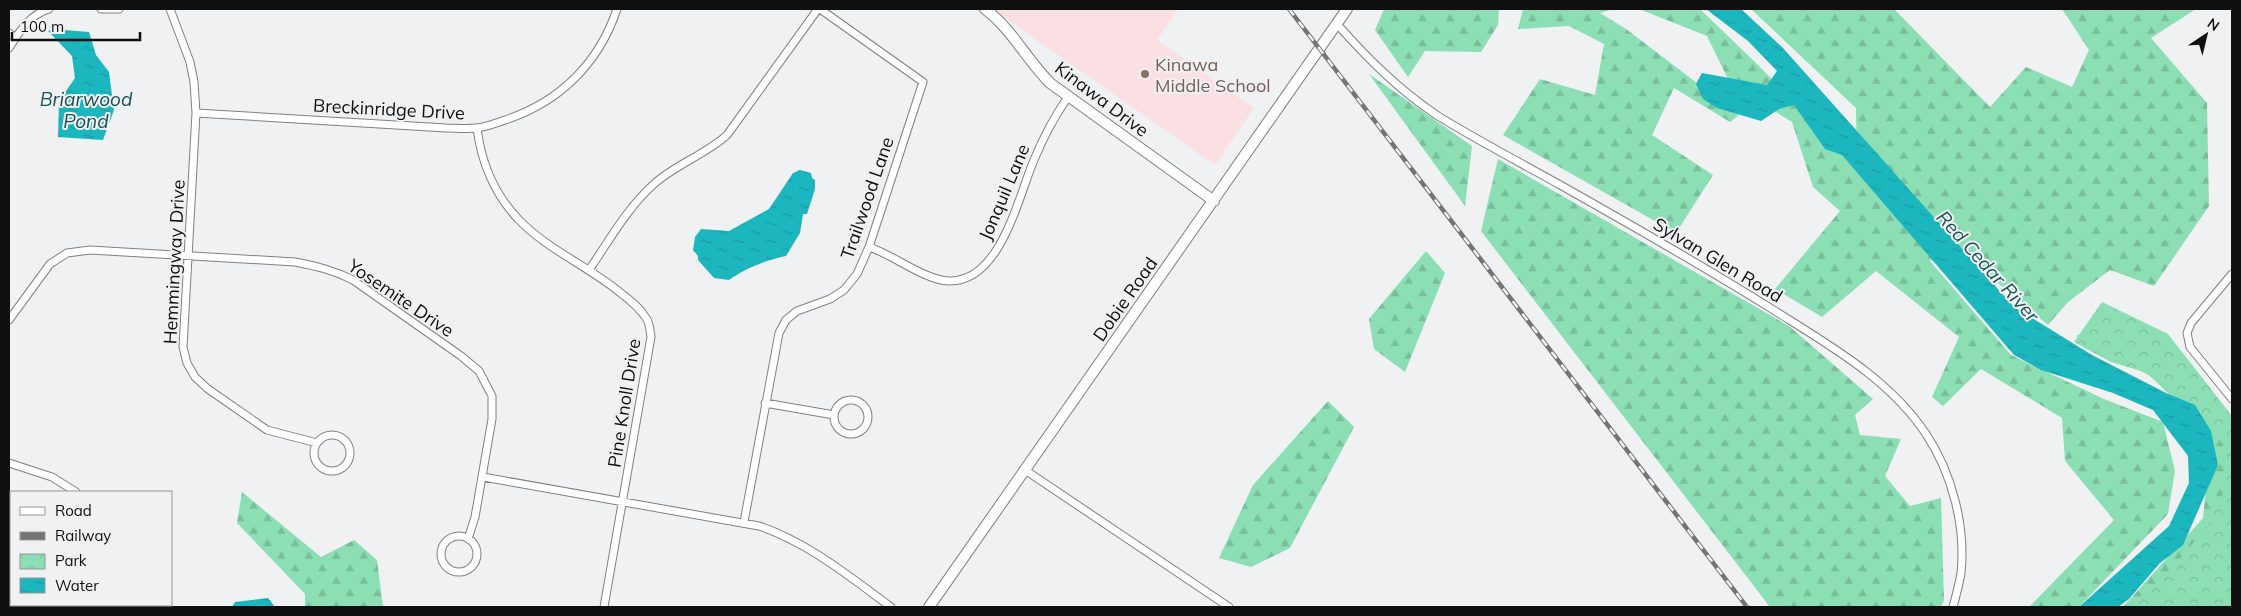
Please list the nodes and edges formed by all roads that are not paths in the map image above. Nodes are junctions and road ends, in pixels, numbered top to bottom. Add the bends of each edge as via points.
1 (49, 9) edge
2 (101, 9) edge
3 (119, 9) edge
4 (170, 9) edge
5 (617, 9) edge
6 (819, 9) edge
7 (985, 9) edge
8 (1347, 9) edge
9 (1336, 24) junction
10 (9, 33) edge
11 (16, 38) junction
12 (9, 48) edge
13 (1068, 97) junction
14 (196, 113) junction
15 (477, 128) junction
16 (1214, 202) junction
17 (869, 247) junction
18 (189, 257) junction
19 (589, 270) junction
20 (2232, 274) edge
21 (9, 320) edge
22 (2232, 399) edge
23 (765, 403) junction
24 (834, 415) junction
25 (317, 443) junction
26 (9, 463) edge
27 (1025, 470) junction
28 (483, 477) junction
29 (74, 491) edge
30 (623, 501) junction
31 (744, 522) junction
32 (468, 539) junction
33 (604, 607) edge
34 (891, 607) edge
35 (929, 607) edge
36 (1229, 607) edge
37 (1953, 607) edge

1 - 11 street via 38,12
2 - 3 street
4 - 14 street, Hemmingway Drive via 190,62
5 - 15 street, Breckinridge Drive via 606,38 566,87 520,114
6 - 17 street, Trailwood Lane via 923,82
6 - 19 street via 727,135 715,146 653,184 634,205
7 - 13 street, Kinawa Drive via 1006,27 1034,67
8 - 9 street, Dobie Road
9 - 16 street, Dobie Road
9 - 37 street, Sylvan Glen Road via 1394,84 1438,116 1691,259 1800,327 1883,385 1905,406 1926,434 1942,461 1953,495 1960,529 1961,573
10 - 11 street
11 - 12 street
13 - 16 street, Kinawa Drive
13 - 17 street, Jonquil Lane via 1046,133 998,249 977,272 950,281 935,278
14 - 15 street, Breckinridge Drive
14 - 18 street, Hemmingway Drive
15 - 19 street, Pine Knoll Drive via 482,158 502,199 520,221
16 - 27 street, Dobie Road
17 - 23 street, Trailwood Lane via 857,274 844,290 830,299 796,311 786,320 779,333
18 - 21 street, Yosemite Drive via 90,250 67,253 50,264
18 - 25 street, Hemmingway Drive via 183,346 195,377 208,390 267,430
18 - 28 street, Yosemite Drive via 295,262 324,267 353,280 462,356 479,371 492,396 492,419
19 - 30 street, Pine Knoll Drive via 638,307 648,320 651,337
20 - 22 street via 2191,323 2187,336 2190,346
23 - 24 street
23 - 31 street, Trailwood Lane
24 - 24 street via 836,426 845,433 862,431 868,422 868,410 855,399 839,404
25 - 25 street via 314,454 318,465 323,468 339,470 348,461 350,449 343,439 332,434
26 - 29 street via 52,477
27 - 35 street, Dobie Road
27 - 36 street
28 - 30 street
28 - 32 street, Yosemite Drive
30 - 31 street
30 - 33 street, Pine Knoll Drive
31 - 34 street via 775,531 816,554
32 - 32 street via 454,537 443,545 441,558 449,569 463,572 474,564 476,550

